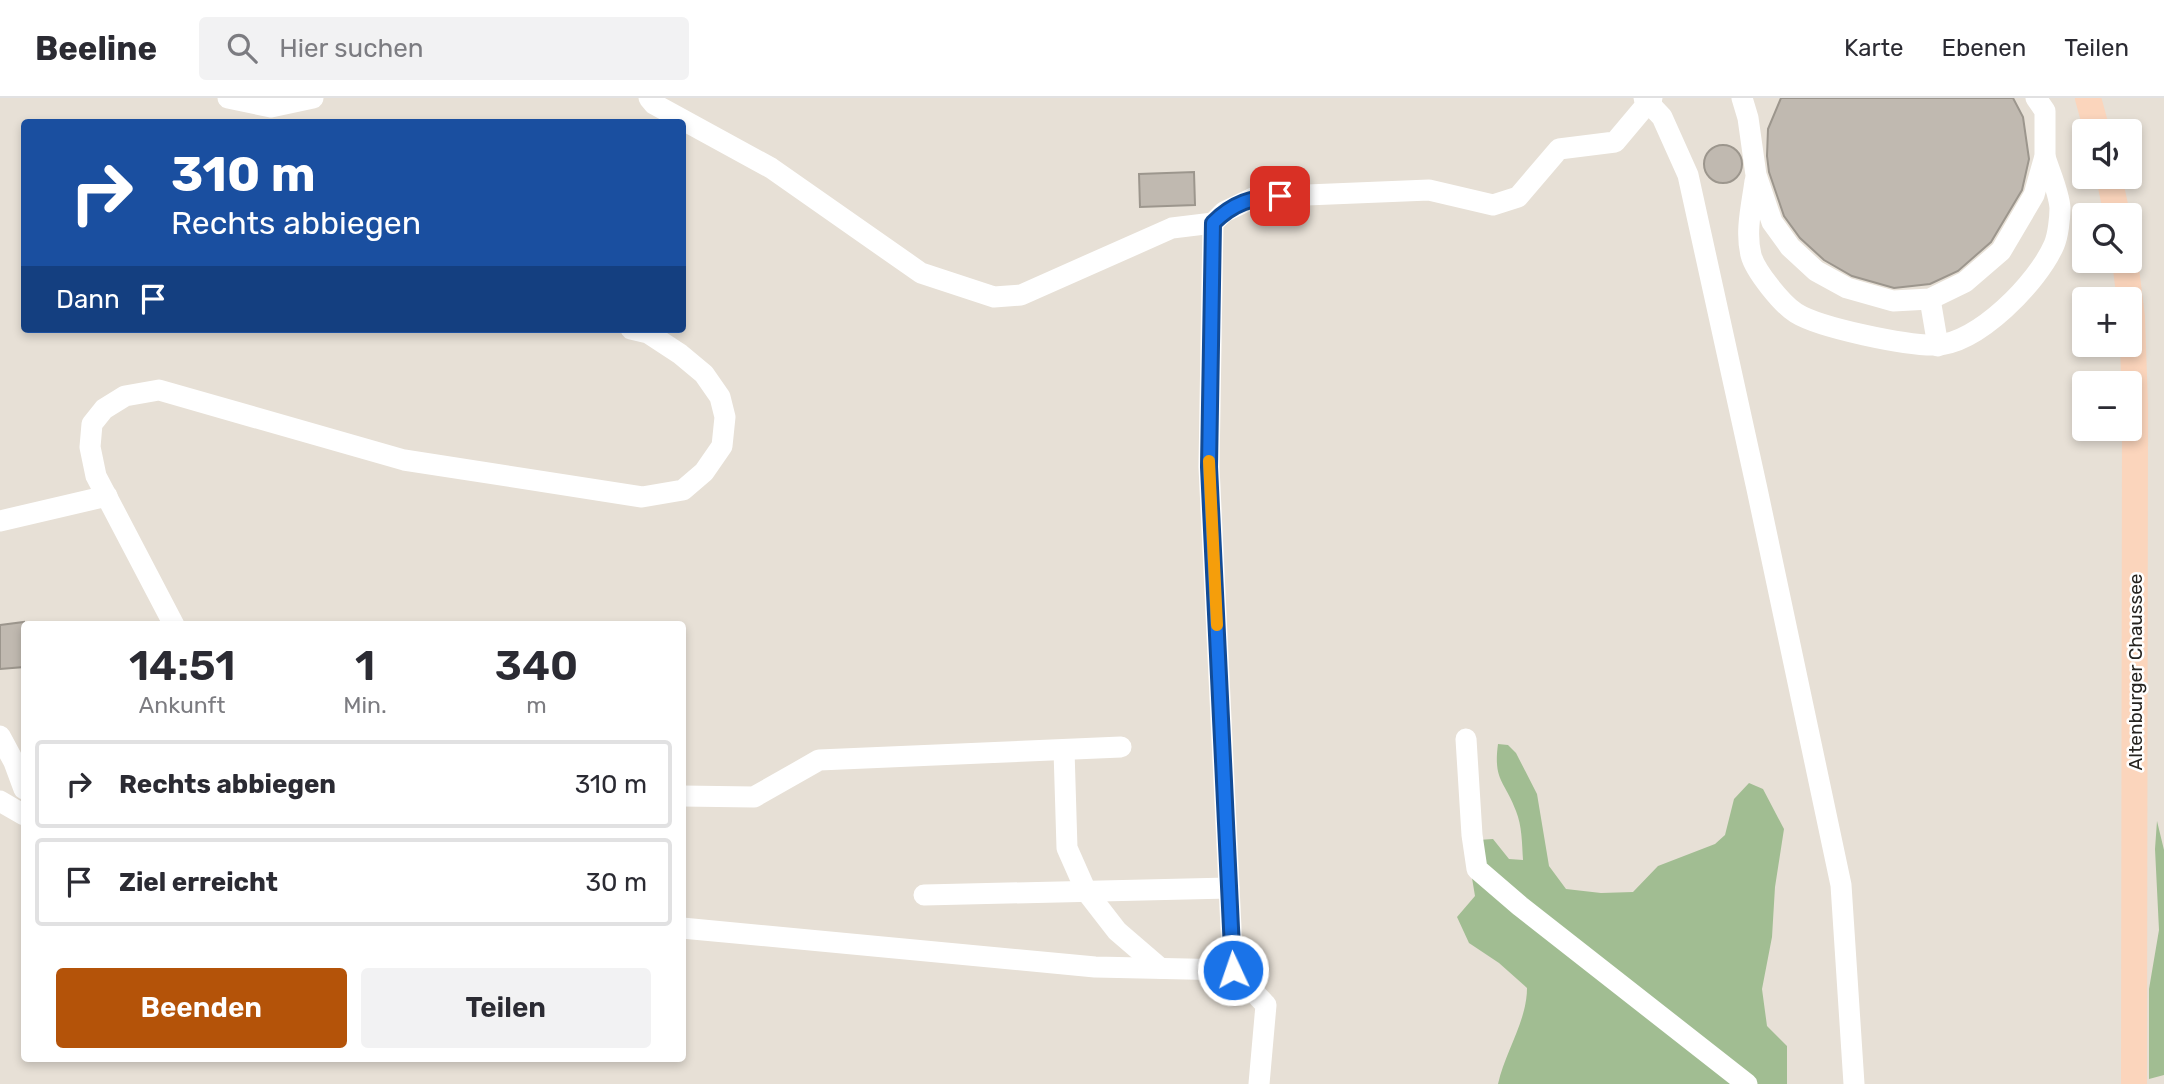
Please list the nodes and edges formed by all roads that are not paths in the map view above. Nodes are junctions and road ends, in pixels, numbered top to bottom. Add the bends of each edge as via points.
1 (313, 98) edge
2 (649, 98) edge
3 (1742, 98) edge
4 (2036, 98) edge
5 (2088, 98) edge
6 (1648, 99) edge
7 (235, 100) edge
8 (246, 119) edge
9 (681, 119) edge
10 (2094, 119) edge
11 (686, 122) edge
12 (2045, 156) junction
13 (1756, 175) junction
14 (1213, 223) junction
15 (2126, 273) edge
16 (1930, 299) junction
17 (645, 333) edge
18 (1938, 346) junction
19 (107, 496) junction
20 (0, 521) edge
21 (172, 621) edge
22 (0, 736) edge
23 (1466, 738) dead end
24 (1121, 747) dead end
25 (1064, 750) junction
26 (21, 782) edge
27 (686, 796) edge
28 (0, 801) edge
29 (21, 813) edge
30 (1229, 888) junction
31 (1086, 891) junction
32 (924, 895) dead end
33 (686, 928) edge
34 (1160, 968) junction
35 (1233, 970) junction
36 (1259, 1084) edge
37 (1747, 1084) edge
38 (1854, 1084) edge
39 (2134, 1084) edge

1 - 7 lane via 271,107
2 - 9 lane
3 - 13 lane
4 - 12 lane via 2045,111
5 - 10 main road
6 - 14 lane via 1615,142 1559,149 1518,197 1493,205 1429,190 1255,197 1224,212
6 - 38 lane via 1662,117 1688,175 1838,871
7 - 8 lane
11 - 14 lane via 771,168 921,273 994,297 1021,295 1172,228
12 - 16 lane via 2034,195 2001,251 1965,282
12 - 18 lane via 2060,208 2055,243 2034,279 2002,311 1971,335
13 - 16 lane via 1772,222 1816,271 1847,288 1893,301
13 - 18 lane via 1749,228 1751,257 1795,313 1819,324
14 - 30 lane via 1209,467
15 - 39 main road, Altenburger Chaussee via 2135,405
16 - 18 lane
17 - 19 lane via 704,374 720,397 725,417 722,446 704,472 683,490 642,497 404,460 159,390 125,396 104,409 92,424 90,447 96,476
19 - 20 lane
19 - 21 lane
22 - 26 lane
23 - 37 lane via 1478,869
24 - 25 lane
25 - 27 lane via 818,760 754,797
25 - 31 lane via 1067,848
28 - 29 lane
30 - 31 lane
30 - 35 lane
31 - 32 lane
31 - 34 lane via 1117,931
33 - 34 lane via 1095,967
34 - 35 lane
35 - 36 lane via 1266,1005

